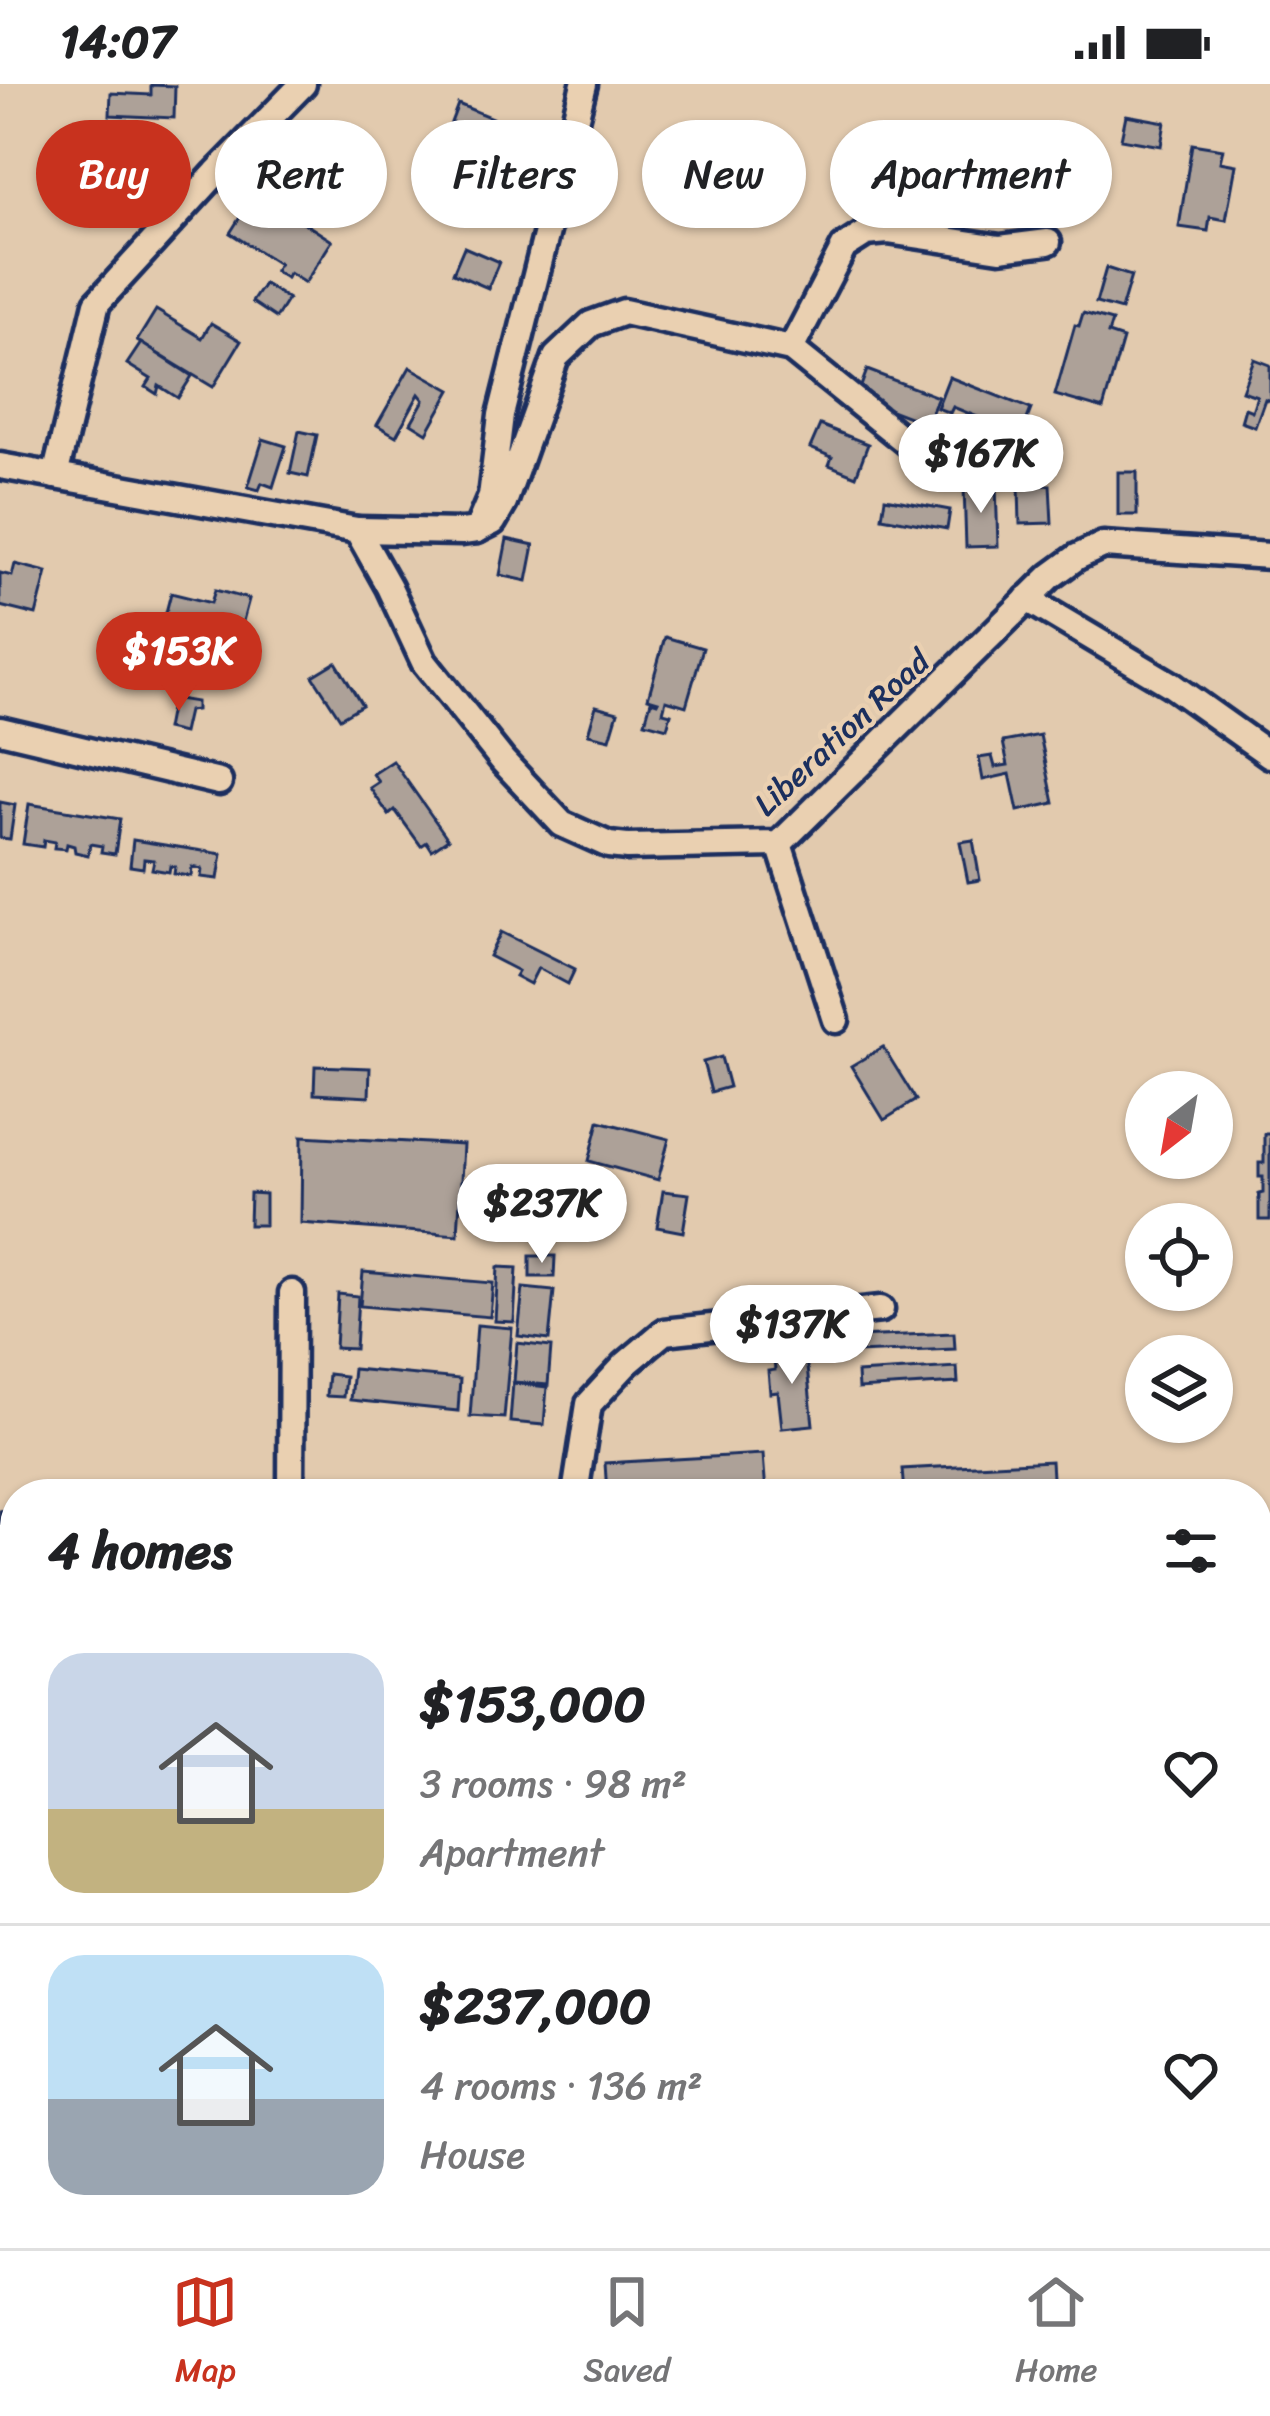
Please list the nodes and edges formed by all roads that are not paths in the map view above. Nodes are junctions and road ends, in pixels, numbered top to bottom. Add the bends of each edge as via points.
1 (303, 84) edge
2 (584, 84) edge
3 (1048, 242) dead end
4 (791, 350) junction
5 (0, 466) edge
6 (936, 466) dead end
7 (55, 476) junction
8 (357, 530) junction
9 (477, 530) junction
10 (1270, 556) edge
11 (1028, 599) junction
12 (0, 730) edge
13 (1270, 755) edge
14 (219, 782) dead end
15 (779, 844) junction
16 (836, 1020) dead end
17 (292, 1294) dead end
18 (881, 1309) dead end
19 (291, 1479) edge
20 (577, 1479) edge

1 - 7 street via 98,303
2 - 9 street
3 - 4 street via 1000,248 866,232 844,247
4 - 6 street
4 - 9 street via 624,312 590,323 556,357 504,503
5 - 7 street
7 - 8 street
8 - 9 street
8 - 15 street, Liberation Road via 424,662 562,824 627,848
10 - 11 street, Liberation Road via 1103,545 1077,556
11 - 13 street
11 - 15 street, Liberation Road
12 - 14 street
15 - 16 street
17 - 19 street
18 - 20 street via 664,1333 589,1404

